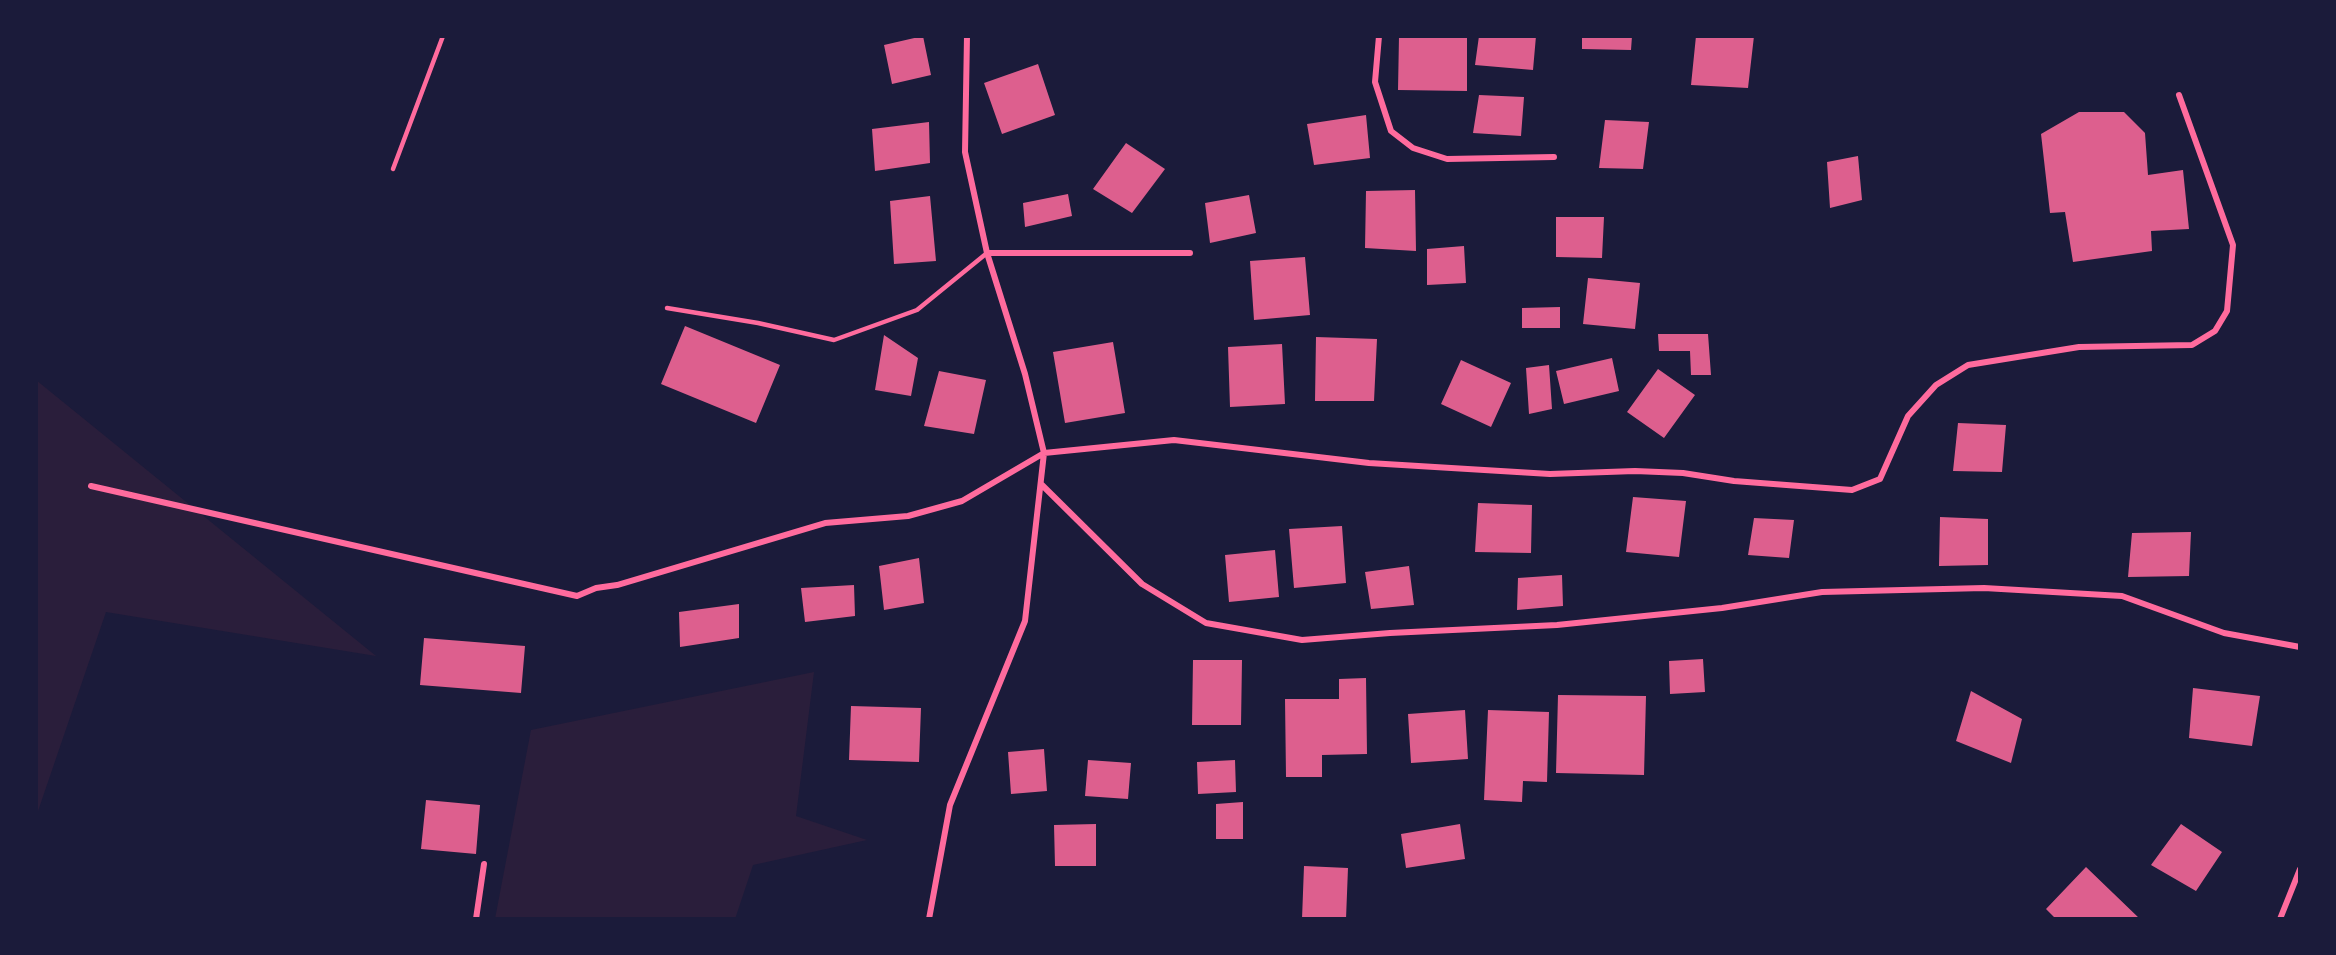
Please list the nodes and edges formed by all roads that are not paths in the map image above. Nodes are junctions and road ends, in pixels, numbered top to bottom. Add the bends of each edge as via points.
1 (443, 36) edge
2 (967, 36) edge
3 (1379, 36) edge
4 (2179, 94) dead end
5 (1554, 157) dead end
6 (393, 170) dead end
7 (987, 253) junction
8 (1190, 253) dead end
9 (667, 308) dead end
10 (1044, 453) junction
11 (1041, 484) junction
12 (91, 486) dead end
13 (2300, 647) edge
14 (484, 864) dead end
15 (2300, 869) edge
16 (476, 919) edge
17 (929, 919) edge
18 (2280, 919) edge

1 - 6 lane
2 - 7 street via 965,152
3 - 5 street via 1375,82 1391,130 1413,148 1448,159
4 - 10 street via 2233,245 2227,311 2215,331 2192,345 2079,347 1968,365 1936,385 1908,416 1880,479 1852,490 1734,482 1683,473 1550,474 1369,463 1174,441
7 - 8 street
7 - 9 lane via 917,310 834,340
7 - 10 street via 1025,374
10 - 11 street
10 - 12 street via 962,501 908,516 825,523 578,596
11 - 13 street via 1142,584 1206,623 1302,640 1557,625 1722,608 1822,592 1984,588 2122,596 2224,633
11 - 17 street via 1025,621 950,805
14 - 16 street
15 - 18 street

